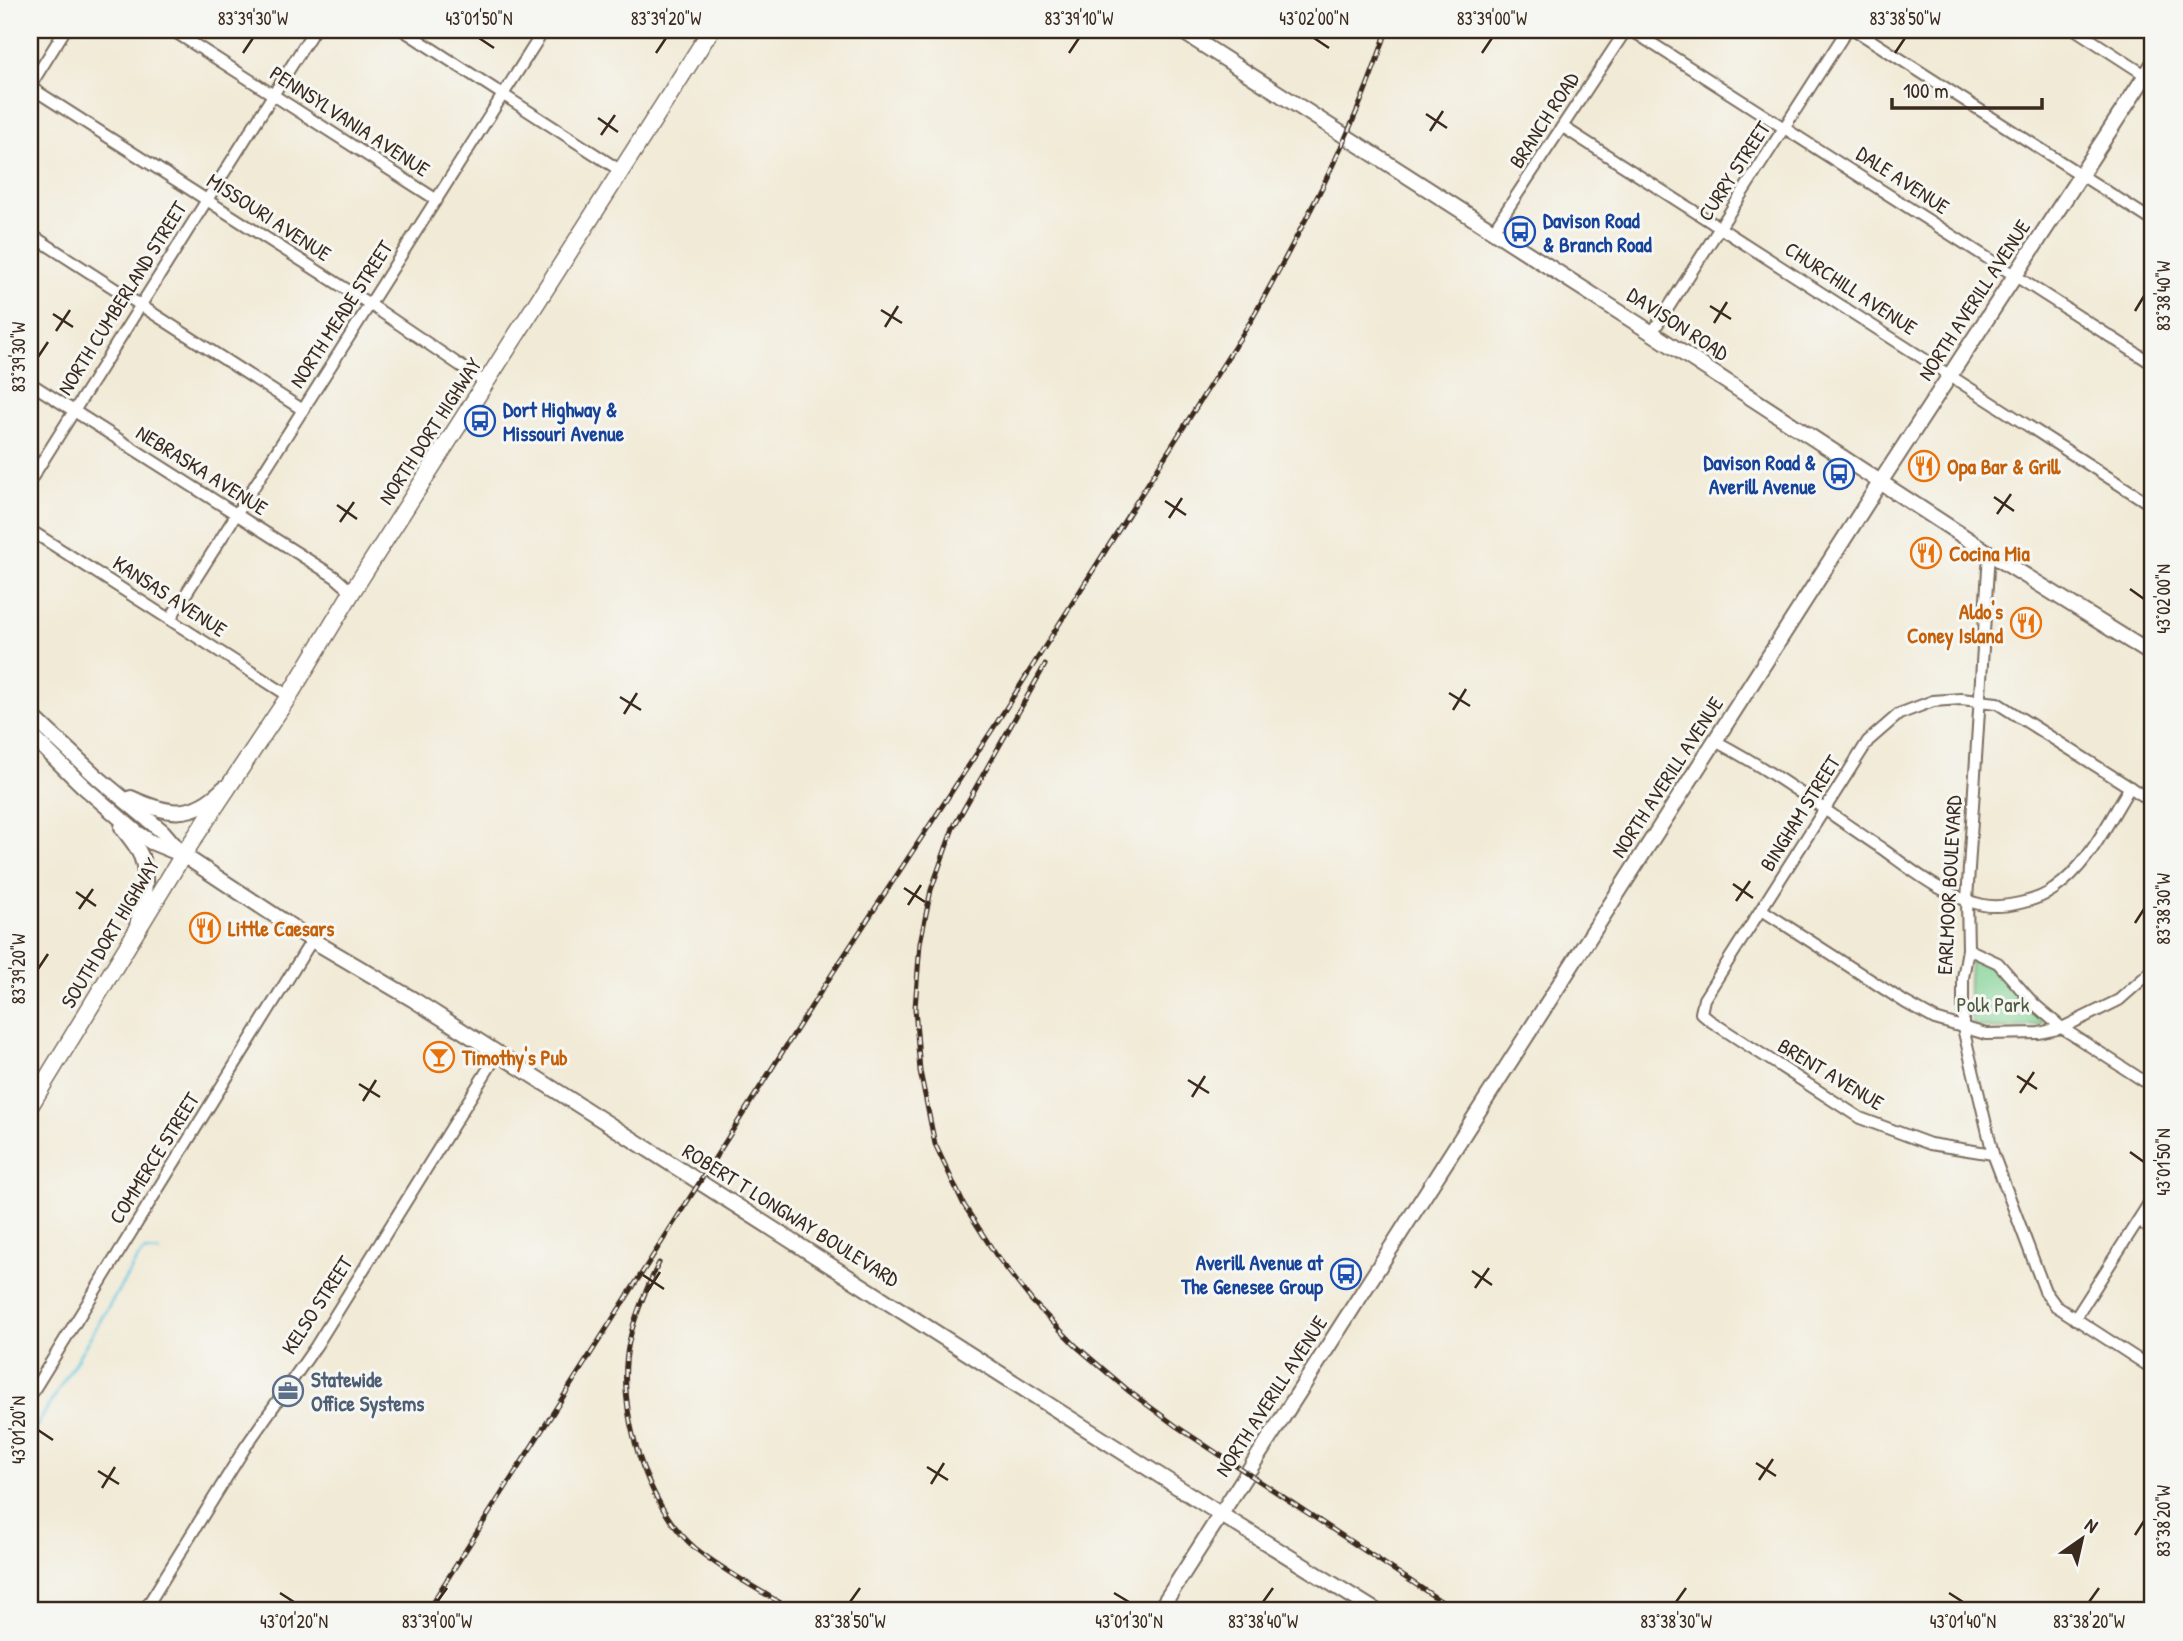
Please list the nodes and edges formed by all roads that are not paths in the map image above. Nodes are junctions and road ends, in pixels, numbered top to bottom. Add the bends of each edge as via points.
1 (65, 30) edge
2 (172, 30) edge
3 (313, 30) edge
4 (403, 30) edge
5 (544, 30) edge
6 (711, 30) edge
7 (1180, 30) edge
8 (1626, 30) edge
9 (1632, 30) edge
10 (1847, 30) edge
11 (1855, 30) edge
12 (2076, 30) edge
13 (2151, 73) edge
14 (30, 86) edge
15 (272, 94) junction
16 (503, 94) junction
17 (1563, 127) junction
18 (1785, 127) junction
19 (621, 172) junction
20 (2081, 174) junction
21 (207, 200) junction
22 (437, 200) junction
23 (2153, 221) edge
24 (1720, 226) junction
25 (1493, 231) junction
26 (30, 234) edge
27 (2015, 275) junction
28 (139, 305) junction
29 (371, 305) junction
30 (1652, 332) junction
31 (2153, 364) edge
32 (1951, 376) junction
33 (30, 383) edge
34 (486, 383) junction
35 (303, 410) junction
36 (73, 411) junction
37 (30, 481) edge
38 (1881, 481) junction
39 (2153, 506) edge
40 (236, 514) junction
41 (30, 530) edge
42 (1989, 553) junction
43 (352, 592) junction
44 (170, 619) junction
45 (2153, 632) edge
46 (2148, 651) edge
47 (289, 696) junction
48 (1980, 699) junction
49 (30, 714) edge
50 (30, 734) edge
51 (1715, 741) junction
52 (97, 777) junction
53 (230, 783) junction
54 (2130, 787) junction
55 (2153, 802) edge
56 (1824, 810) junction
57 (114, 814) junction
58 (183, 855) junction
59 (1967, 900) junction
60 (1762, 910) junction
61 (136, 930) junction
62 (312, 940) junction
63 (1968, 948) junction
64 (2153, 970) edge
65 (1701, 1013) joint
66 (1964, 1028) junction
67 (2062, 1028) junction
68 (498, 1053) junction
69 (2153, 1087) edge
70 (30, 1106) edge
71 (1993, 1154) junction
72 (2153, 1197) edge
73 (2138, 1221) junction
74 (2153, 1230) edge
75 (2075, 1319) junction
76 (2153, 1368) edge
77 (30, 1396) edge
78 (1220, 1514) junction
79 (144, 1611) edge
80 (1159, 1611) edge
81 (1376, 1611) edge

1 - 14 street
2 - 15 street, PENNSYLVANIA AVENUE
3 - 15 street, NORTH CUMBERLAND STREET
4 - 16 street
5 - 16 street, NORTH MEADE STREET
6 - 19 main road, NORTH DORT HIGHWAY
7 - 25 street, DAVISON ROAD
8 - 17 street, BRANCH ROAD
9 - 18 street, DALE AVENUE
10 - 18 street, CURRY STREET
11 - 20 street
12 - 13 street
13 - 20 street, NORTH AVERILL AVENUE
14 - 21 street, MISSOURI AVENUE
15 - 21 street, NORTH CUMBERLAND STREET
15 - 22 street, PENNSYLVANIA AVENUE
16 - 19 street
16 - 22 street, NORTH MEADE STREET
17 - 24 street, CHURCHILL AVENUE
17 - 25 street, BRANCH ROAD
18 - 24 street, CURRY STREET
18 - 27 street, DALE AVENUE
19 - 34 main road, NORTH DORT HIGHWAY
20 - 23 street
20 - 27 street, NORTH AVERILL AVENUE
21 - 28 street, NORTH CUMBERLAND STREET
21 - 29 street, MISSOURI AVENUE
22 - 29 street, NORTH MEADE STREET
24 - 30 street, CURRY STREET
24 - 32 street, CHURCHILL AVENUE
25 - 30 street, DAVISON ROAD
26 - 28 street
27 - 31 street, DALE AVENUE
27 - 32 street, NORTH AVERILL AVENUE
28 - 35 street
28 - 36 street, NORTH CUMBERLAND STREET
29 - 34 street, MISSOURI AVENUE
29 - 35 street, NORTH MEADE STREET
30 - 38 street, DAVISON ROAD
32 - 38 street, NORTH AVERILL AVENUE
32 - 39 street, CHURCHILL AVENUE
33 - 36 street, NEBRASKA AVENUE
34 - 43 main road, NORTH DORT HIGHWAY
35 - 40 street, NORTH MEADE STREET
36 - 37 street, NORTH CUMBERLAND STREET
36 - 40 street, NEBRASKA AVENUE
38 - 42 street, DAVISON ROAD
38 - 51 street, NORTH AVERILL AVENUE
40 - 43 street, NEBRASKA AVENUE
40 - 44 street, NORTH MEADE STREET
41 - 44 street, KANSAS AVENUE
42 - 46 street, DAVISON ROAD
42 - 48 street, EARLMOOR BOULEVARD
43 - 47 main road, NORTH DORT HIGHWAY
44 - 47 street, KANSAS AVENUE
45 - 46 street
47 - 53 main road, NORTH DORT HIGHWAY
48 - 54 street via 1997,703
48 - 56 street, BINGHAM STREET via 1933,701 1899,714 1868,741
48 - 59 street, EARLMOOR BOULEVARD
49 - 52 street, ROBERT T LONGWAY BOULEVARD
50 - 57 street, ROBERT T LONGWAY BOULEVARD
51 - 56 street
51 - 78 street, NORTH AVERILL AVENUE
52 - 53 street via 165,812 195,807
52 - 58 street, ROBERT T LONGWAY BOULEVARD via 163,832
53 - 58 main road, NORTH DORT HIGHWAY
54 - 55 street
54 - 59 street via 2084,860 2054,890 2024,903 1985,906
56 - 59 street via 1925,879
56 - 60 street, BINGHAM STREET
57 - 58 street, ROBERT T LONGWAY BOULEVARD via 151,842
57 - 61 street via 144,864 146,877
58 - 61 main road, SOUTH DORT HIGHWAY
58 - 62 street, ROBERT T LONGWAY BOULEVARD
59 - 63 street, EARLMOOR BOULEVARD
60 - 65 street, BINGHAM STREET via 1704,999
60 - 66 street via 1906,1003
61 - 70 main road, SOUTH DORT HIGHWAY
62 - 68 street, ROBERT T LONGWAY BOULEVARD
62 - 77 street, COMMERCE STREET
63 - 66 street, EARLMOOR BOULEVARD
63 - 67 street via 1998,963
64 - 67 street via 2119,1000
65 - 71 street, BRENT AVENUE via 1860,1118 1930,1144
66 - 67 street via 1986,1034
66 - 71 street, EARLMOOR BOULEVARD
67 - 69 street
68 - 78 street, ROBERT T LONGWAY BOULEVARD
68 - 79 street, KELSO STREET
71 - 75 street, EARLMOOR BOULEVARD via 2045,1291
72 - 73 street
73 - 74 street
73 - 75 street
75 - 76 street, EARLMOOR BOULEVARD
78 - 80 street, NORTH AVERILL AVENUE
78 - 81 street, ROBERT T LONGWAY BOULEVARD

